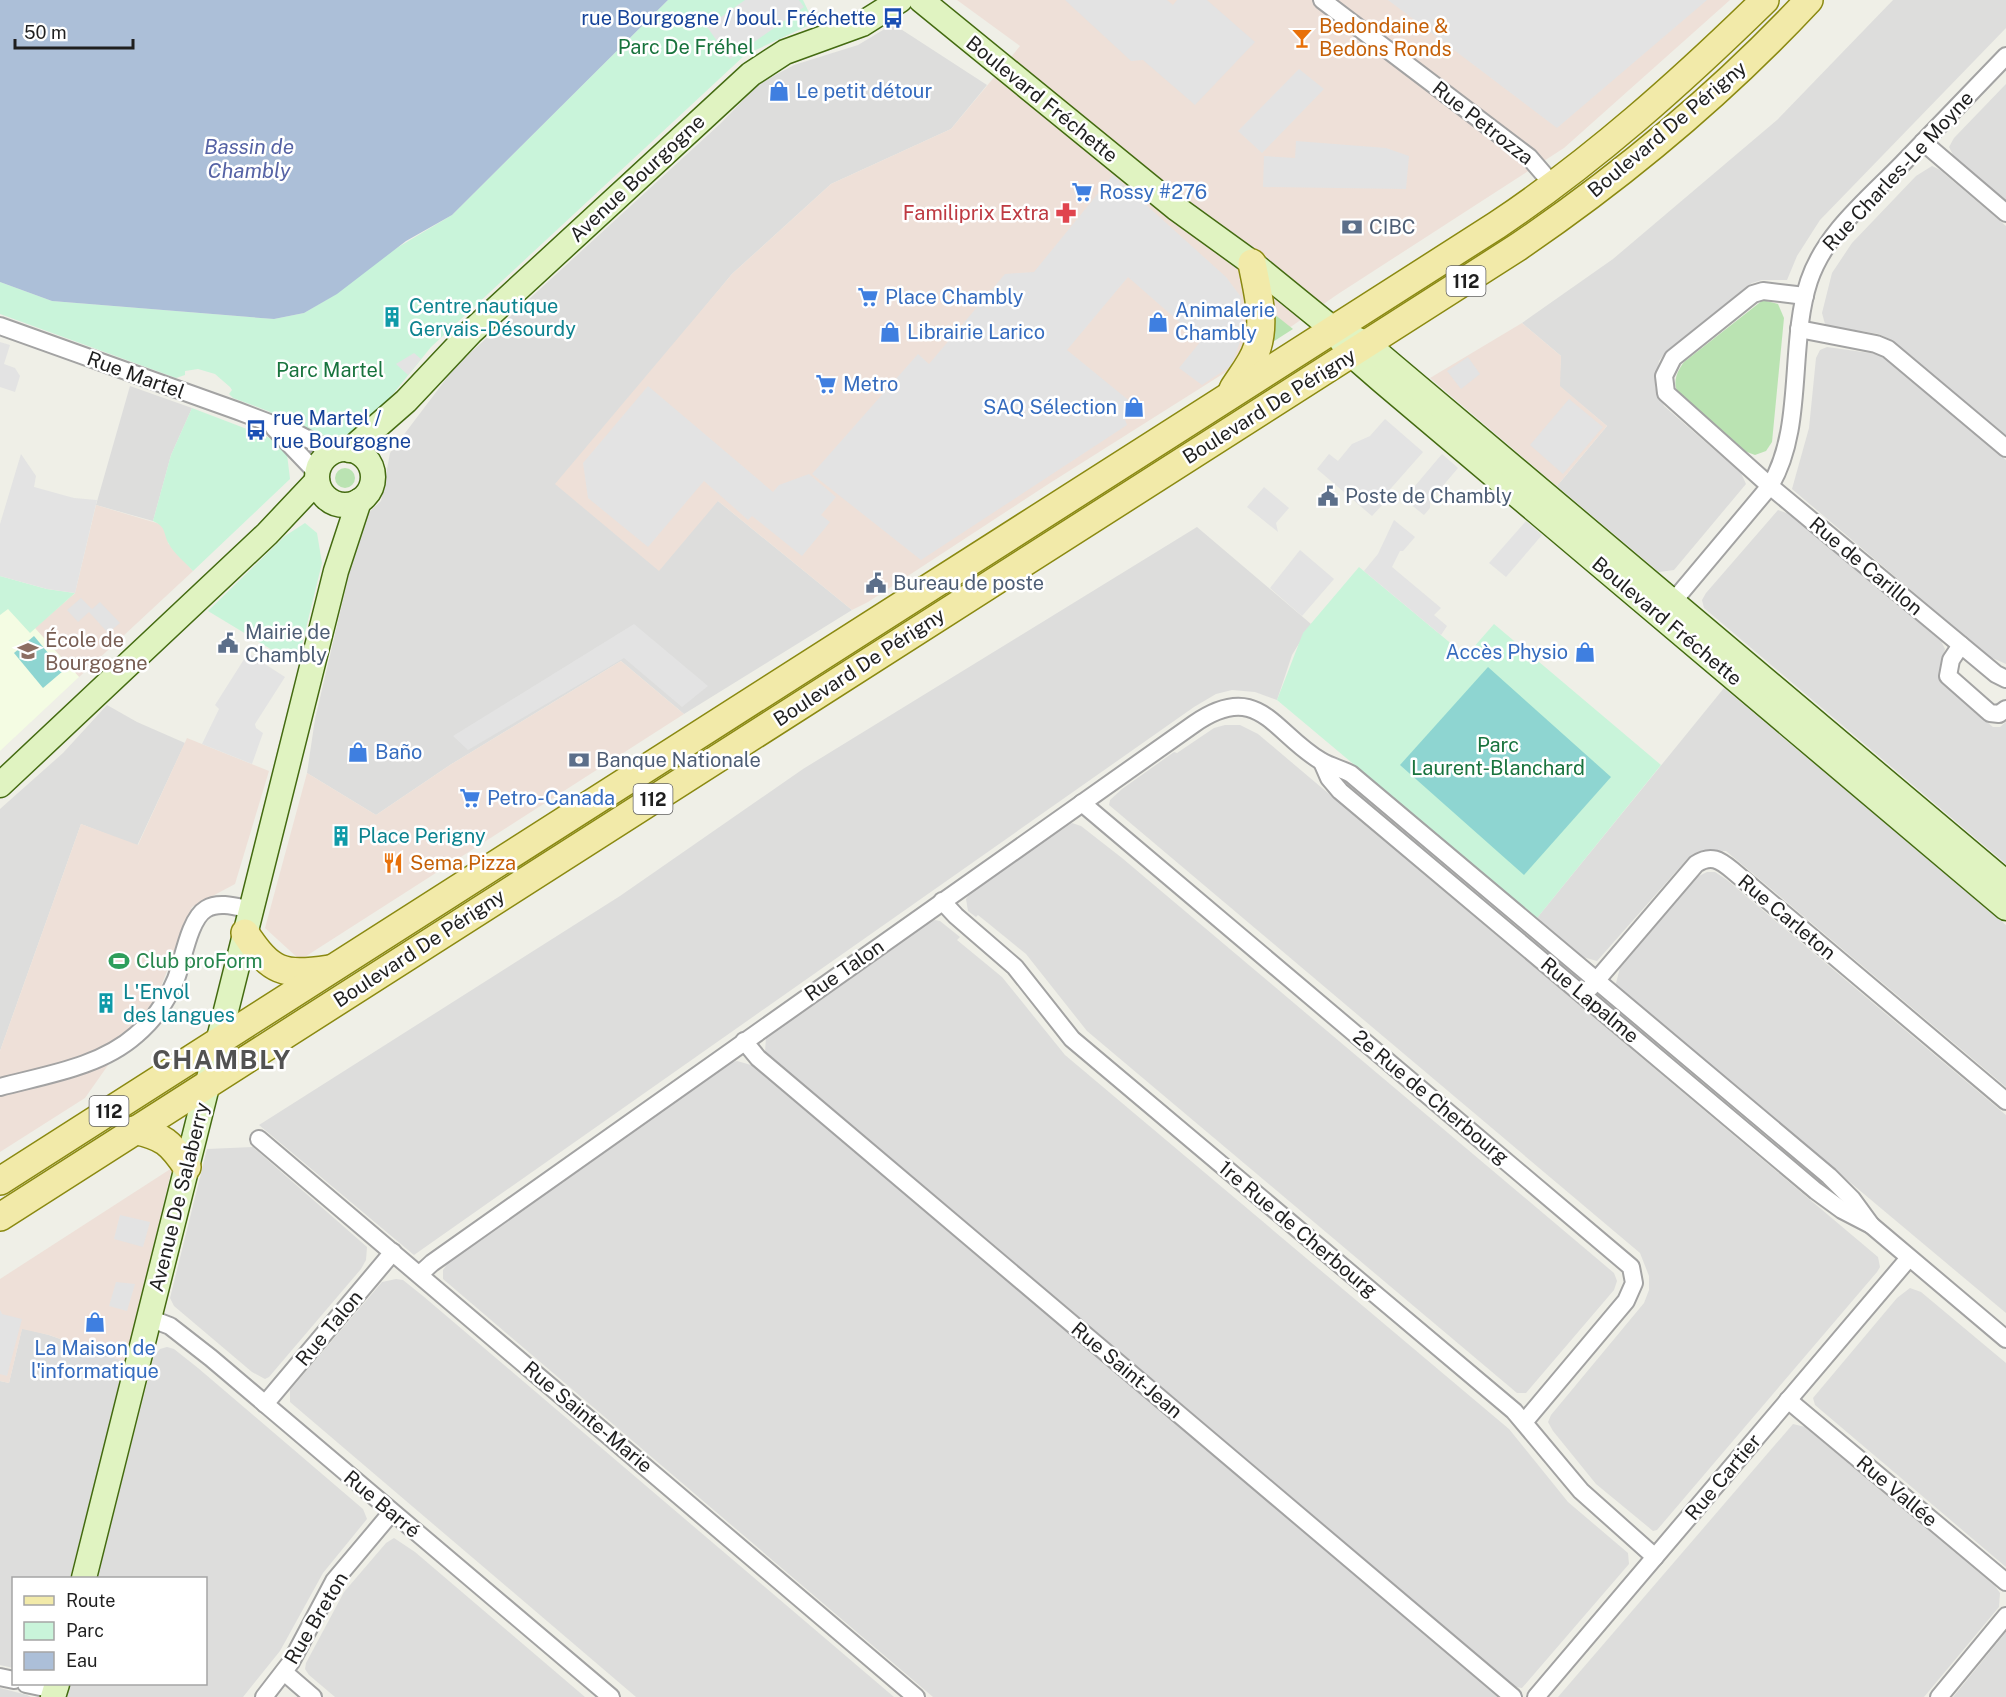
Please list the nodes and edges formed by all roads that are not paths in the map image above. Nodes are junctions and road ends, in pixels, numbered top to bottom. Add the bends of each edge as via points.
1 (900, 0) edge
2 (921, 0) edge
3 (1322, 0) edge
4 (1764, 0) edge
5 (1809, 0) edge
6 (2006, 56) edge
7 (1923, 142) junction
8 (1554, 186) junction
9 (2006, 213) edge
10 (1252, 263) junction
11 (1805, 296) junction
12 (0, 326) edge
13 (1333, 329) junction
14 (1799, 329) junction
15 (1359, 349) junction
16 (1230, 395) junction
17 (406, 401) junction
18 (271, 425) junction
19 (2006, 448) edge
20 (342, 451) junction
21 (370, 466) junction
22 (317, 477) junction
23 (1770, 486) junction
24 (359, 501) junction
25 (332, 502) junction
26 (267, 534) junction
27 (336, 571) junction
28 (1667, 609) junction
29 (1961, 645) junction
30 (2006, 679) edge
31 (2006, 709) edge
32 (1279, 725) joint
33 (1322, 762) junction
34 (0, 784) edge
35 (1082, 803) junction
36 (2006, 882) edge
37 (942, 901) junction
38 (2006, 908) edge
39 (248, 921) junction
40 (333, 968) junction
41 (1597, 980) junction
42 (1584, 995) junction
43 (744, 1041) junction
44 (218, 1042) junction
45 (208, 1083) junction
46 (0, 1087) edge
47 (2006, 1101) edge
48 (134, 1130) junction
49 (259, 1139) dead end
50 (187, 1167) junction
51 (0, 1180) edge
52 (0, 1217) edge
53 (1871, 1226) junction
54 (393, 1252) junction
55 (1910, 1258) junction
56 (420, 1274) junction
57 (149, 1318) junction
58 (2006, 1339) edge
59 (1788, 1400) junction
60 (265, 1404) junction
61 (1525, 1421) junction
62 (392, 1512) junction
63 (1655, 1557) junction
64 (84, 1577) edge
65 (2006, 1582) edge
66 (2006, 1616) edge
67 (284, 1672) junction
68 (34, 1685) edge
69 (55, 1690) edge
70 (264, 1697) edge
71 (313, 1697) edge
72 (611, 1697) edge
73 (916, 1697) edge
74 (1512, 1697) edge
75 (1536, 1697) edge
76 (1939, 1697) edge

1 - 17 street, Avenue Bourgogne via 862,24 785,52 751,74 456,346
2 - 10 street, Boulevard Fréchette via 1176,208
3 - 8 street, Rue Petrozza via 1529,157
4 - 8 main road, Boulevard De Périgny / 112 via 1658,100
5 - 15 main road, Boulevard De Périgny / 112 via 1721,85 1601,187 1518,247
6 - 7 street, Rue Charles-Le Moyne
7 - 9 street
7 - 11 street, Rue Charles-Le Moyne via 1832,238 1816,265
8 - 13 main road, Boulevard De Périgny / 112
10 - 13 street, Boulevard Fréchette
10 - 16 main road via 1261,321 1258,342
11 - 14 street, Rue Charles-Le Moyne
11 - 23 street via 1763,291 1753,294 1679,352 1664,376 1670,398
12 - 18 street, Rue Martel
13 - 15 street, Boulevard Fréchette
13 - 16 main road, Boulevard De Périgny / 112
14 - 19 street via 1888,349
14 - 23 street, Rue Charles-Le Moyne via 1789,425
15 - 28 street, Boulevard Fréchette
15 - 45 main road, Boulevard De Périgny / 112
16 - 40 main road, Boulevard De Périgny / 112
17 - 20 street, Avenue Bourgogne
17 - 21 street, Avenue Bourgogne
18 - 20 street, Rue Martel
18 - 22 street, Rue Martel
20 - 21 street via 361,455
20 - 22 street via 322,461
21 - 24 street via 371,485
22 - 25 street via 323,494
22 - 26 street
23 - 28 street, Rue Charles-Le Moyne
23 - 29 street, Rue de Carillon
24 - 25 street via 348,505
24 - 27 street, Avenue De Salaberry
25 - 26 street
25 - 27 street, Avenue De Salaberry
26 - 34 street
27 - 39 street, Avenue De Salaberry
28 - 36 street, Boulevard Fréchette
28 - 38 street, Boulevard Fréchette
29 - 30 street, Rue de Carillon
29 - 31 street via 1951,660 1948,676 1990,713 1999,714
32 - 33 street, Rue Lapalme
32 - 35 street, Rue Talon via 1246,708 1228,707 1214,712
33 - 41 street, Rue Lapalme via 1351,774
33 - 42 street, Rue Lapalme via 1340,791
35 - 37 street, Rue Talon
35 - 61 street, 2e Rue de Cherbourg via 1631,1267 1634,1283 1626,1301
37 - 43 street, Rue Talon
37 - 61 street, 1re Rue de Cherbourg via 1015,967 1084,1050
39 - 40 main road via 264,960 276,969 297,973
39 - 44 street, Avenue De Salaberry
39 - 46 street via 214,905 202,912 169,994 152,1019 125,1044 78,1066
40 - 44 main road, Boulevard De Périgny / 112
41 - 42 street, Rue Carleton
41 - 47 street, Rue Carleton via 1696,864 1714,858
41 - 53 street, Rue Lapalme via 1834,1181
42 - 53 street, Rue Lapalme via 1816,1191
43 - 56 street, Rue Talon
43 - 74 street, Rue Saint-Jean via 767,1065
44 - 45 street, Avenue De Salaberry
44 - 51 main road, Boulevard De Périgny / 112
45 - 48 main road, Boulevard De Périgny / 112
45 - 50 street, Avenue De Salaberry
48 - 50 main road via 162,1137
48 - 52 main road, Boulevard De Périgny / 112
49 - 54 street, Rue Sainte-Marie
50 - 57 street, Avenue De Salaberry
53 - 55 street, Rue Lapalme
54 - 56 street, Rue Sainte-Marie
54 - 60 street, Rue Talon
55 - 58 street, Rue Lapalme
55 - 59 street, Rue Cartier
56 - 73 street, Rue Sainte-Marie
57 - 60 street, Rue Barré via 170,1326
57 - 64 street, Avenue De Salaberry
59 - 63 street, Rue Cartier
59 - 65 street, Rue Vallée
60 - 62 street, Rue Barré
61 - 63 street, 1re Rue de Cherbourg via 1581,1491
62 - 67 street, Rue Breton via 334,1581
62 - 72 street, Rue Barré
63 - 75 street, Rue Cartier
66 - 76 street
67 - 70 street, Rue Breton
67 - 71 street
68 - 69 street

